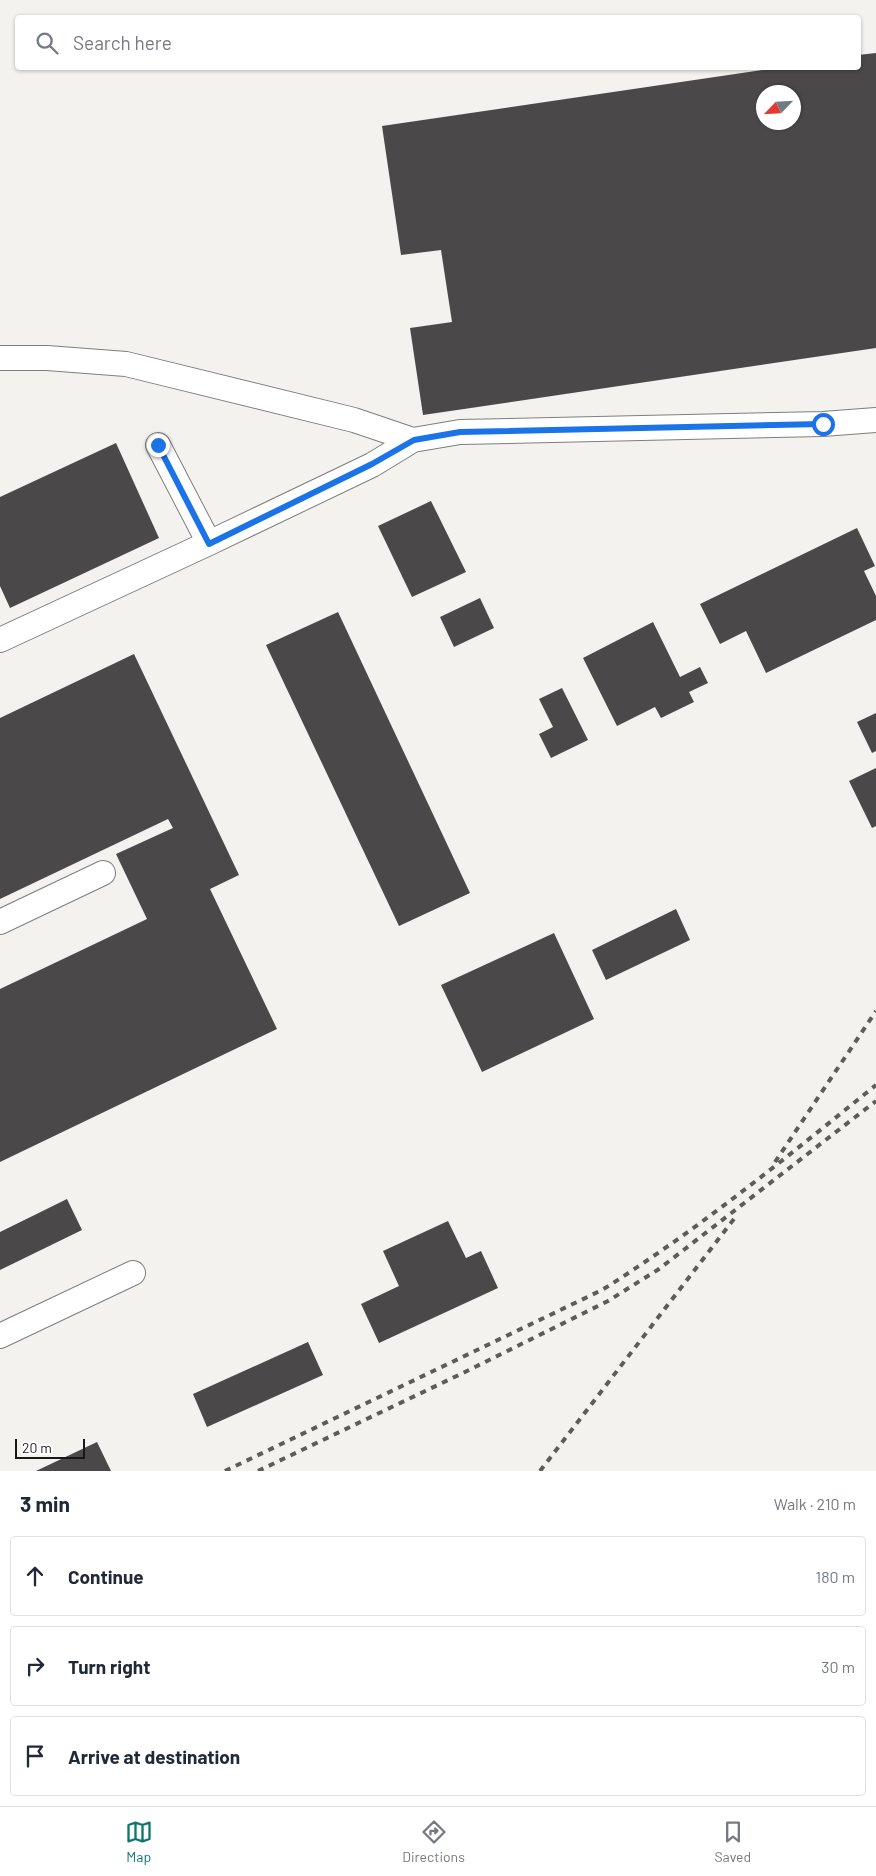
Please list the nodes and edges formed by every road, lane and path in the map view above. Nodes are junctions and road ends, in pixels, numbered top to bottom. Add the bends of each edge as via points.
1 (0, 358) edge
2 (876, 420) edge
3 (414, 440) junction
4 (158, 445) dead end
5 (209, 544) junction
6 (0, 640) edge
7 (104, 873) dead end
8 (0, 922) edge
9 (133, 1273) dead end
10 (0, 1336) edge

1 - 3 lane via 126,364 354,420
2 - 3 lane via 460,432
3 - 5 lane
4 - 5 lane
5 - 6 lane
7 - 8 lane
9 - 10 lane

